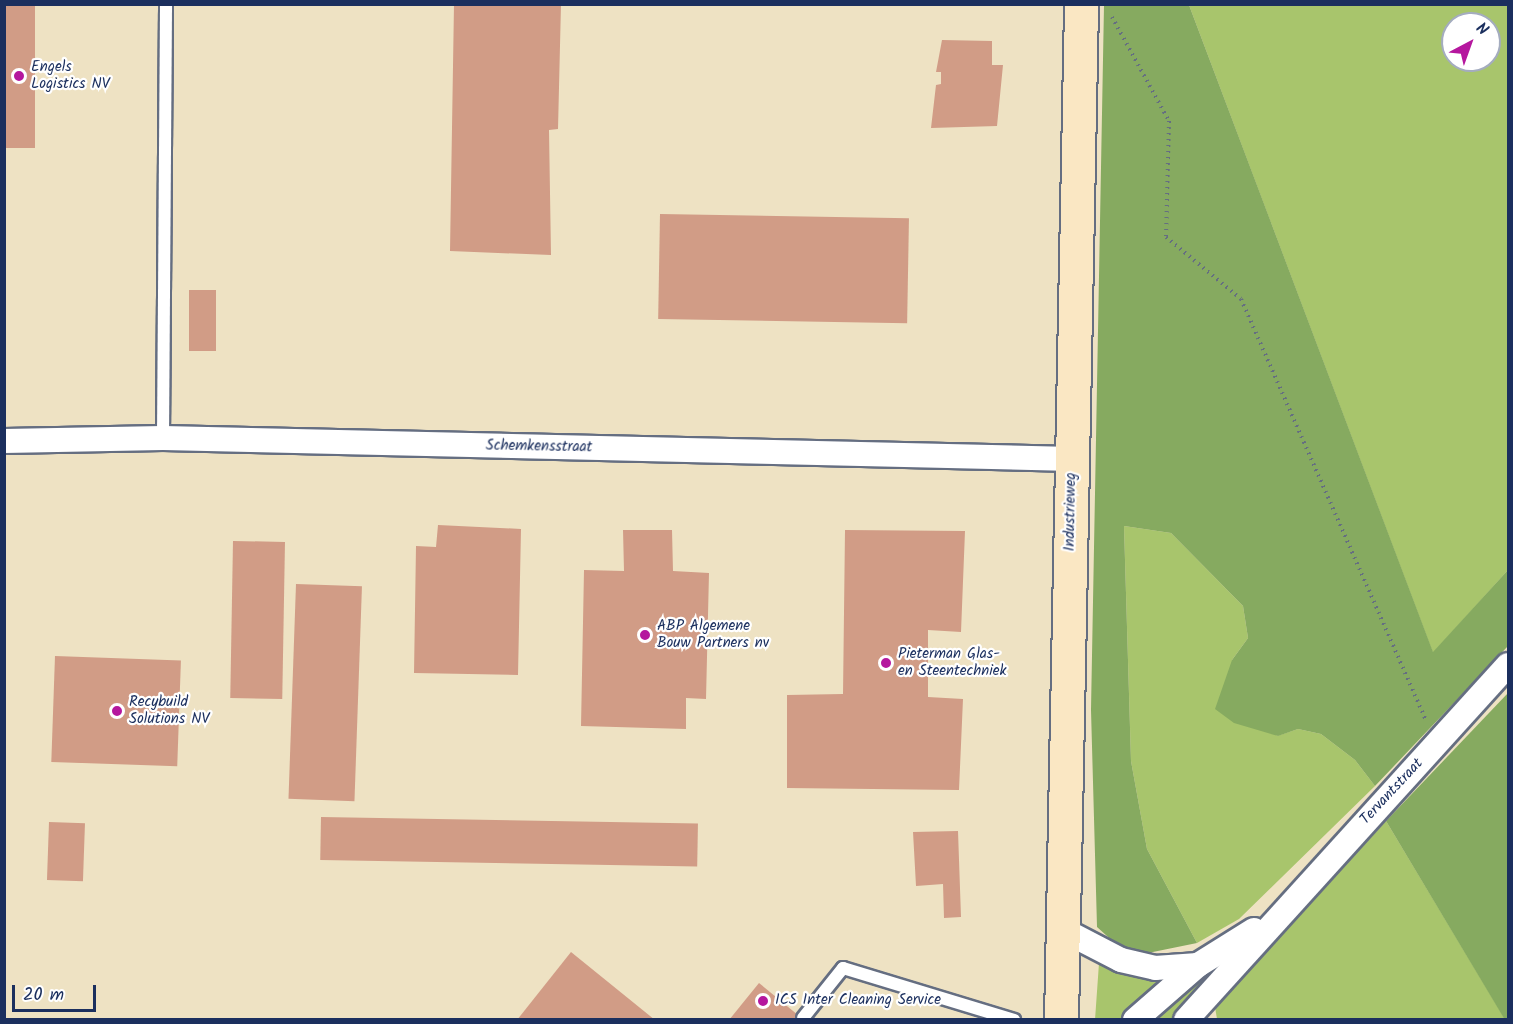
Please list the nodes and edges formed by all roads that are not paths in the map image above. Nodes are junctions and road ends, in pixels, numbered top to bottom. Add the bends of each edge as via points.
1 (166, 4) edge
2 (1081, 4) edge
3 (163, 438) junction
4 (4, 441) edge
5 (1072, 459) junction
6 (1509, 665) edge
7 (1273, 918) junction
8 (1063, 930) junction
9 (1198, 965) junction
10 (1204, 1010) edge
11 (803, 1018) edge
12 (1014, 1020) edge
13 (1061, 1020) edge
14 (1135, 1020) edge
15 (1186, 1020) edge

1 - 3 lane
2 - 5 main road, Industrieweg
3 - 4 street, Schemkensstraat
3 - 5 street, Schemkensstraat
5 - 8 main road, Industrieweg
6 - 7 street, Tervantstraat
7 - 9 street, Tervantstraat
7 - 10 street, Tervantstraat
8 - 9 street, Tervantstraat via 1121,960 1155,968
8 - 13 main road, Industrieweg
9 - 14 street, Tervantstraat
10 - 15 street, Tervantstraat
11 - 12 lane via 843,968

